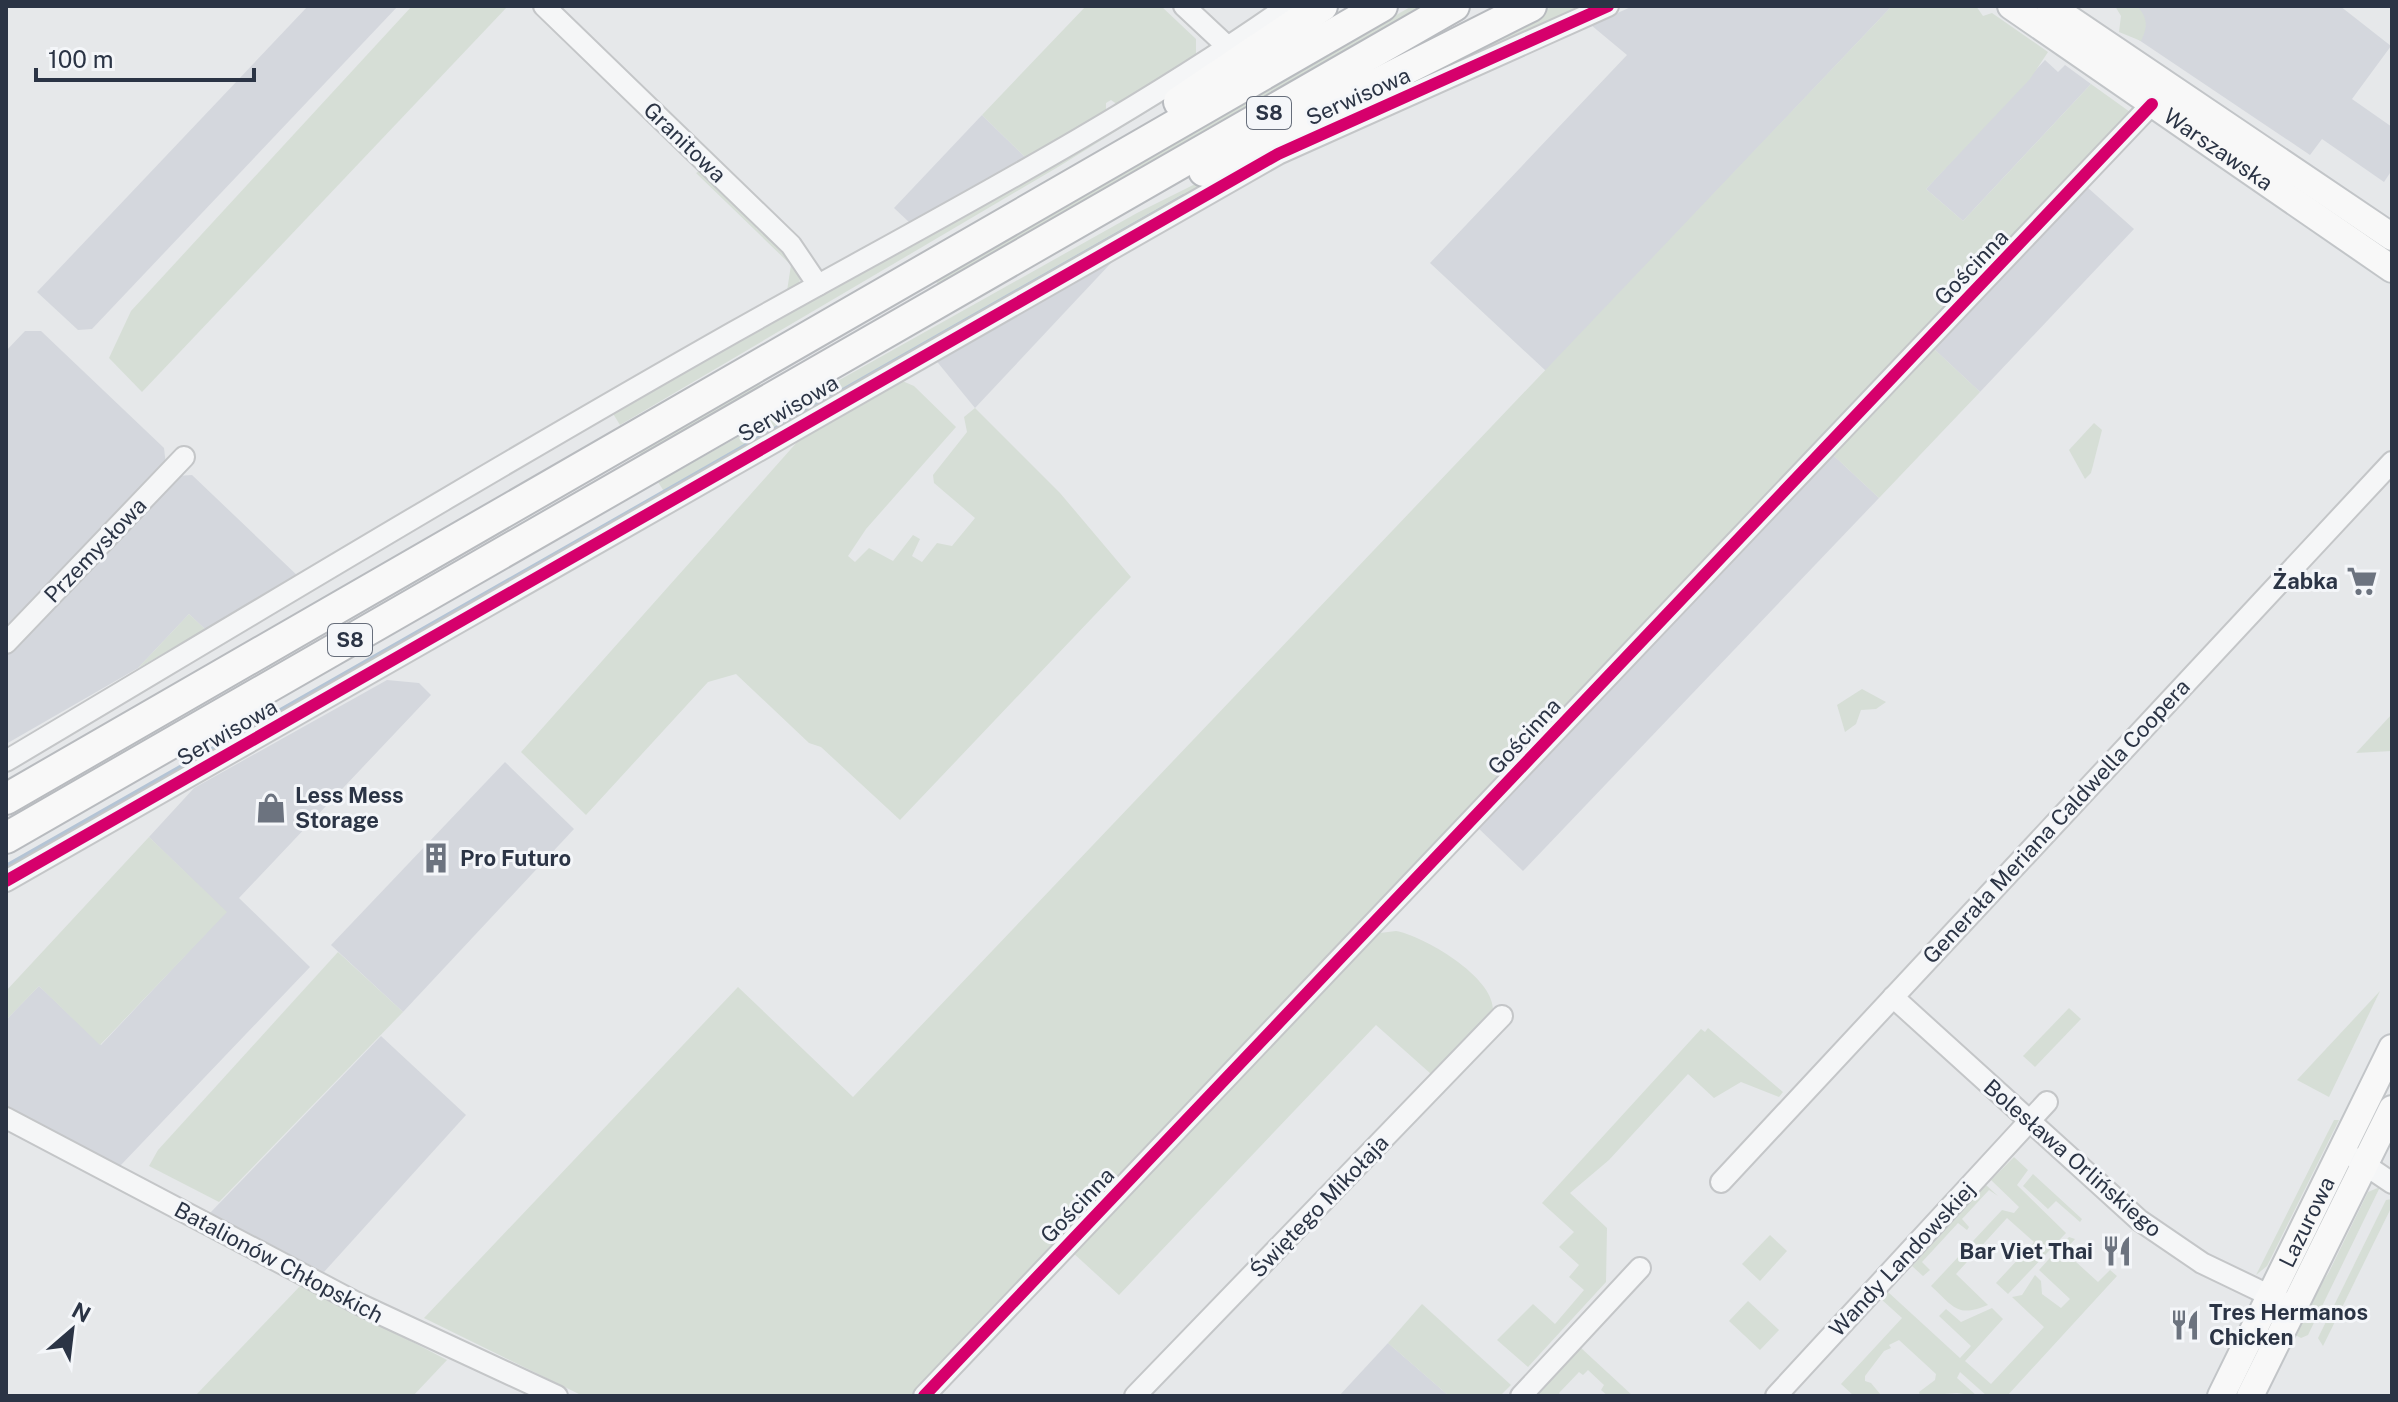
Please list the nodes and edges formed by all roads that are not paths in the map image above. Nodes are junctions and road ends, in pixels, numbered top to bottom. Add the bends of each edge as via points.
1 (544, 6) edge
2 (1184, 6) edge
3 (1288, 6) edge
4 (1322, 6) edge
5 (1382, 6) edge
6 (1454, 6) edge
7 (1531, 6) edge
8 (1608, 6) edge
9 (2011, 6) edge
10 (2050, 6) edge
11 (1229, 48) junction
12 (2152, 104) junction
13 (1070, 186) junction
14 (1083, 218) junction
15 (2392, 237) edge
16 (2392, 269) edge
17 (818, 285) junction
18 (184, 457) dead end
19 (2392, 462) edge
20 (6, 643) edge
21 (6, 761) edge
22 (6, 799) edge
23 (6, 838) edge
24 (6, 881) edge
25 (1893, 997) junction
26 (1502, 1016) dead end
27 (2392, 1048) edge
28 (2047, 1102) dead end
29 (2392, 1109) edge
30 (6, 1118) edge
31 (2029, 1122) junction
32 (2342, 1149) junction
33 (2365, 1165) junction
34 (1721, 1182) dead end
35 (2392, 1183) edge
36 (1640, 1268) dead end
37 (2282, 1302) junction
38 (557, 1396) edge
39 (924, 1396) edge
40 (1135, 1396) edge
41 (1521, 1396) edge
42 (1776, 1396) edge
43 (2221, 1396) edge
44 (2250, 1396) edge

1 - 17 street, Granitowa via 791,245
2 - 11 street
3 - 11 street
4 - 13 highway via 1161,115
5 - 13 highway, S8
6 - 14 highway, S8
7 - 14 highway via 1200,173
8 - 24 street, Serwisowa via 1264,161
9 - 12 main road, Warszawska
10 - 15 main road, Warszawska
11 - 17 street
12 - 16 main road, Warszawska
12 - 39 street, Gościnna
13 - 22 highway, S8
14 - 23 highway, S8
17 - 21 street via 536,445
18 - 20 street, Przemysłowa
19 - 25 street, Generała Meriana Caldwella Coopera
25 - 31 street, Bolesława Orlińskiego
25 - 34 street, Generała Meriana Caldwella Coopera
26 - 40 street, Świętego Mikołaja
27 - 32 main road, Lazurowa
28 - 31 street, Wandy Landowskiej
29 - 33 main road, Lazurowa
30 - 38 street, Batalionów Chłopskich via 359,1304
31 - 37 street, Bolesława Orlińskiego via 2163,1238
31 - 42 street, Wandy Landowskiej
32 - 33 street
32 - 37 main road, Lazurowa
33 - 35 street
33 - 37 main road, Lazurowa
36 - 41 street
37 - 43 main road, Lazurowa
37 - 44 main road, Lazurowa

